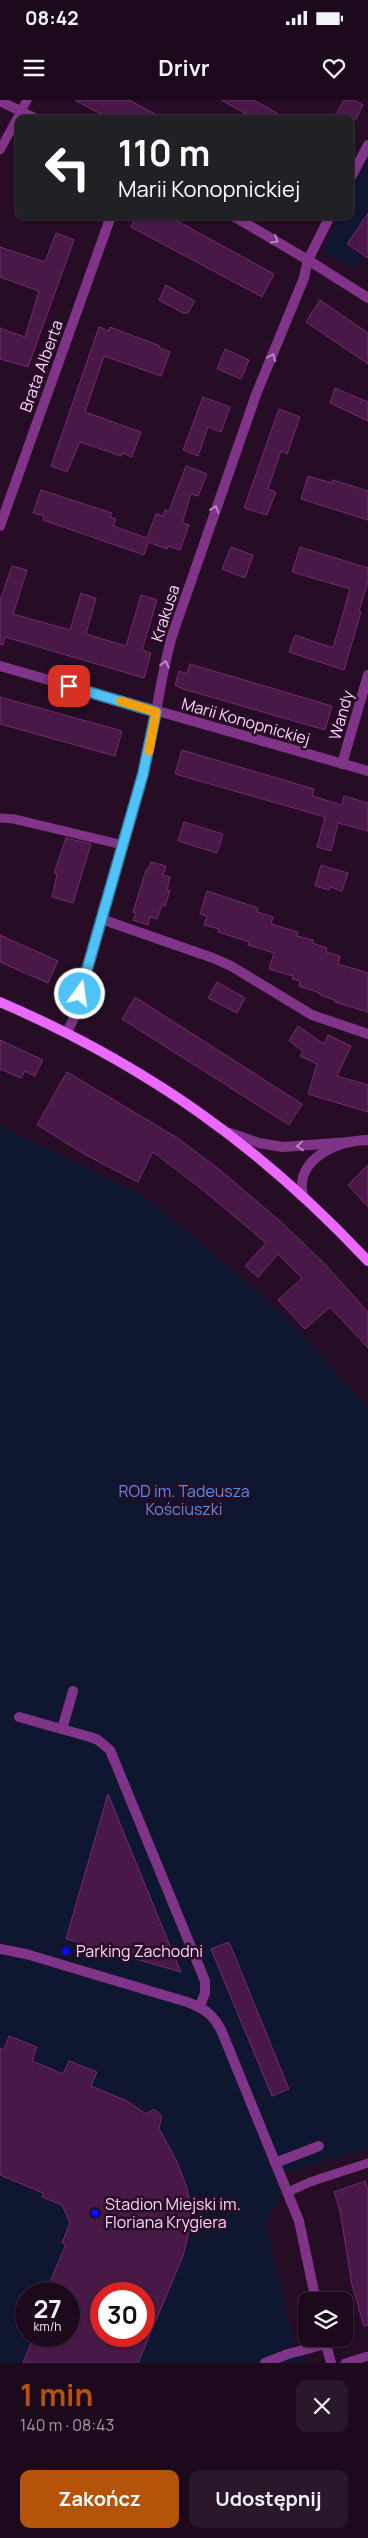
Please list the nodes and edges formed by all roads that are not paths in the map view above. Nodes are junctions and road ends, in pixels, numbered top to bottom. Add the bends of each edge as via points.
1 (27, 100) edge
2 (0, 101) edge
3 (21, 111) junction
4 (19, 115) edge
5 (28, 115) edge
6 (15, 122) edge
7 (368, 145) edge
8 (0, 150) edge
9 (354, 171) edge
10 (110, 220) edge
11 (240, 220) edge
12 (328, 220) edge
13 (308, 260) junction
14 (368, 298) edge
15 (0, 526) edge
16 (0, 666) edge
17 (368, 675) edge
18 (156, 712) junction
19 (342, 764) junction
20 (368, 771) edge
21 (0, 818) edge
22 (123, 845) junction
23 (101, 920) junction
24 (0, 1002) edge
25 (67, 1032) junction
26 (368, 1034) edge
27 (230, 1133) junction
28 (368, 1140) edge
29 (349, 1142) junction
30 (304, 1196) junction
31 (368, 1261) edge
32 (73, 1691) dead end
33 (19, 1717) dead end
34 (62, 1729) junction
35 (0, 1949) edge
36 (200, 2006) junction
37 (319, 2146) dead end
38 (275, 2163) junction
39 (368, 2163) edge
40 (288, 2192) junction
41 (314, 2292) edge
42 (310, 2347) edge
43 (327, 2347) edge
44 (368, 2356) edge
45 (265, 2363) edge
46 (331, 2363) edge
47 (345, 2363) edge

1 - 3 lane
2 - 3 street
3 - 4 lane
3 - 5 street
6 - 8 lane
7 - 9 street
10 - 15 street, Brata Alberta
11 -> 13 street
12 - 13 street, Krakusa
13 - 14 street
18 -> 13 street, Krakusa via 166,660 202,549
16 - 18 street, Marii Konopnickiej
17 - 19 street, Wandy
18 - 19 street, Marii Konopnickiej
18 - 22 street, Krakusa
19 - 20 street, Marii Konopnickiej
21 - 22 lane
22 - 23 street, Krakusa
23 - 25 street, Krakusa
23 - 26 street via 213,958 312,1015
24 - 25 street
25 - 27 street via 155,1081
29 -> 27 street via 283,1147
27 - 30 street
28 - 29 street
29 - 30 street via 322,1152 312,1162 303,1179
30 - 31 street
32 - 34 street
33 - 34 street
34 - 36 street via 98,1740 114,1758 206,1981
35 - 36 street
36 - 38 street via 212,2016 222,2032
37 - 38 street
38 - 40 street
39 - 40 lane
40 - 41 street via 299,2221
42 - 45 street
43 - 46 street
44 - 47 lane

